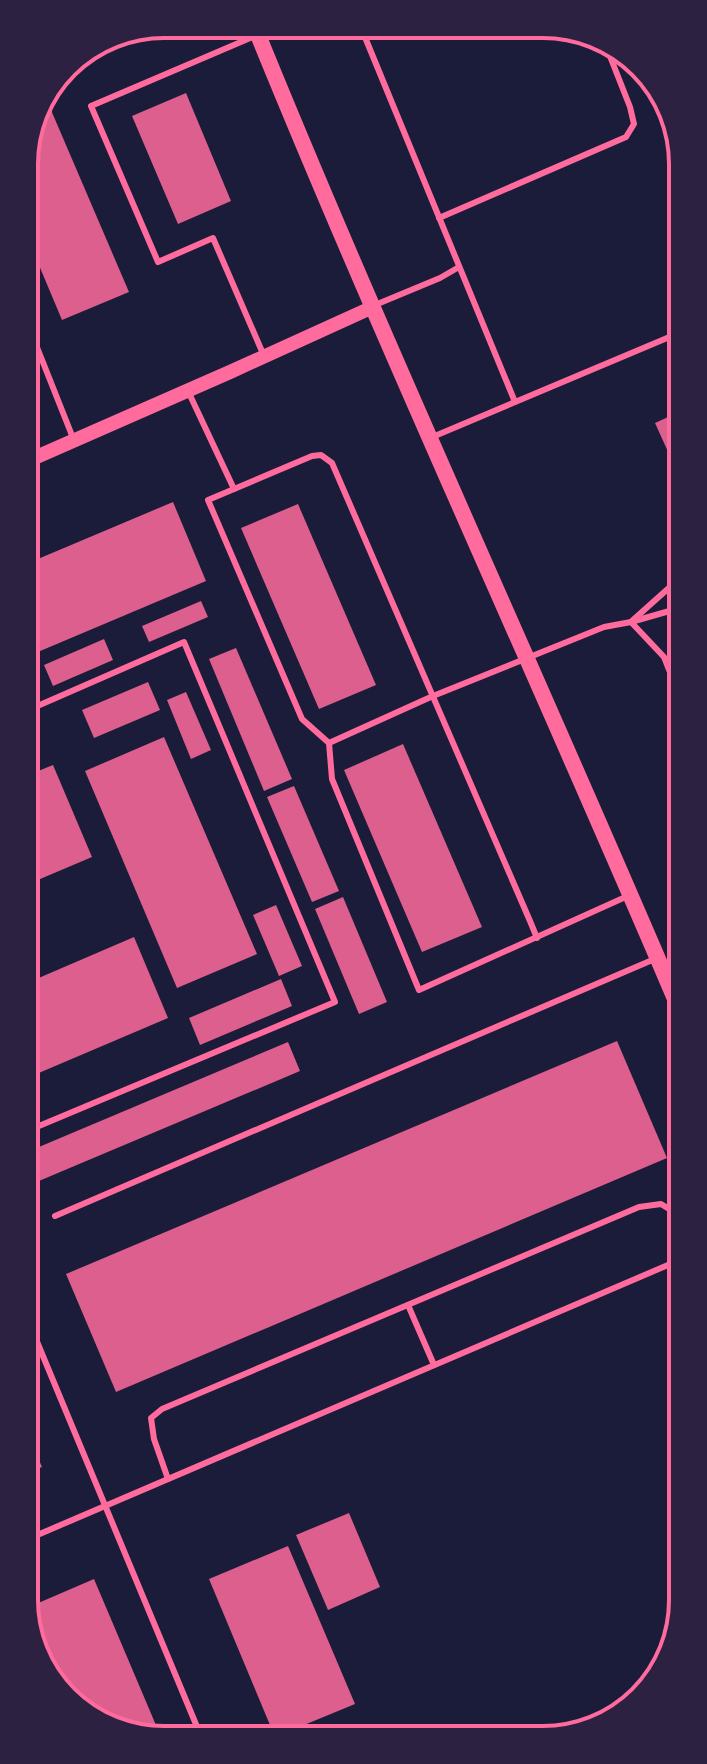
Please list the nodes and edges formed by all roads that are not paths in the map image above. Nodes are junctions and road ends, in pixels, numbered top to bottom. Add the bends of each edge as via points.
1 (239, 38) edge
2 (259, 38) edge
3 (365, 38) edge
4 (611, 58) edge
5 (439, 218) junction
6 (459, 267) junction
7 (373, 307) junction
8 (669, 337) edge
9 (38, 350) edge
10 (264, 356) junction
11 (188, 391) junction
12 (515, 402) junction
13 (430, 438) junction
14 (74, 442) junction
15 (38, 457) edge
16 (234, 489) junction
17 (669, 588) edge
18 (669, 611) edge
19 (631, 622) junction
20 (526, 658) junction
21 (669, 670) edge
22 (433, 696) junction
23 (38, 706) edge
24 (329, 743) junction
25 (630, 895) junction
26 (537, 938) junction
27 (657, 958) junction
28 (669, 986) edge
29 (38, 1126) edge
30 (669, 1208) edge
31 (55, 1216) dead end
32 (669, 1265) edge
33 (408, 1305) junction
34 (38, 1344) edge
35 (434, 1365) junction
36 (168, 1479) junction
37 (105, 1506) junction
38 (38, 1535) edge
39 (197, 1726) edge

1 - 10 lane via 91,106 158,262 213,238
2 - 7 main road
3 - 5 lane
4 - 5 lane via 634,124 626,137
5 - 6 lane
6 - 7 lane
6 - 12 lane
7 - 10 street
7 - 13 main road
8 - 12 lane
9 - 14 lane
10 - 11 street
11 - 14 street
11 - 16 lane
12 - 13 lane
13 - 20 main road
14 - 15 street
16 - 22 lane via 312,456 332,463
16 - 24 lane via 208,500 302,719
17 - 19 lane
18 - 19 lane
19 - 20 lane via 604,627
19 - 21 lane via 664,657
20 - 22 lane
20 - 25 main road
22 - 24 lane
22 - 26 lane
23 - 29 lane via 184,642 335,1002
24 - 26 lane via 332,779 419,990
25 - 26 lane
25 - 27 main road
27 - 28 main road
27 - 31 lane
30 - 33 lane via 661,1204 639,1207
32 - 35 lane
33 - 35 lane
33 - 36 lane via 162,1409 151,1418
34 - 37 lane
35 - 36 lane
36 - 37 lane
37 - 38 lane
37 - 39 lane

